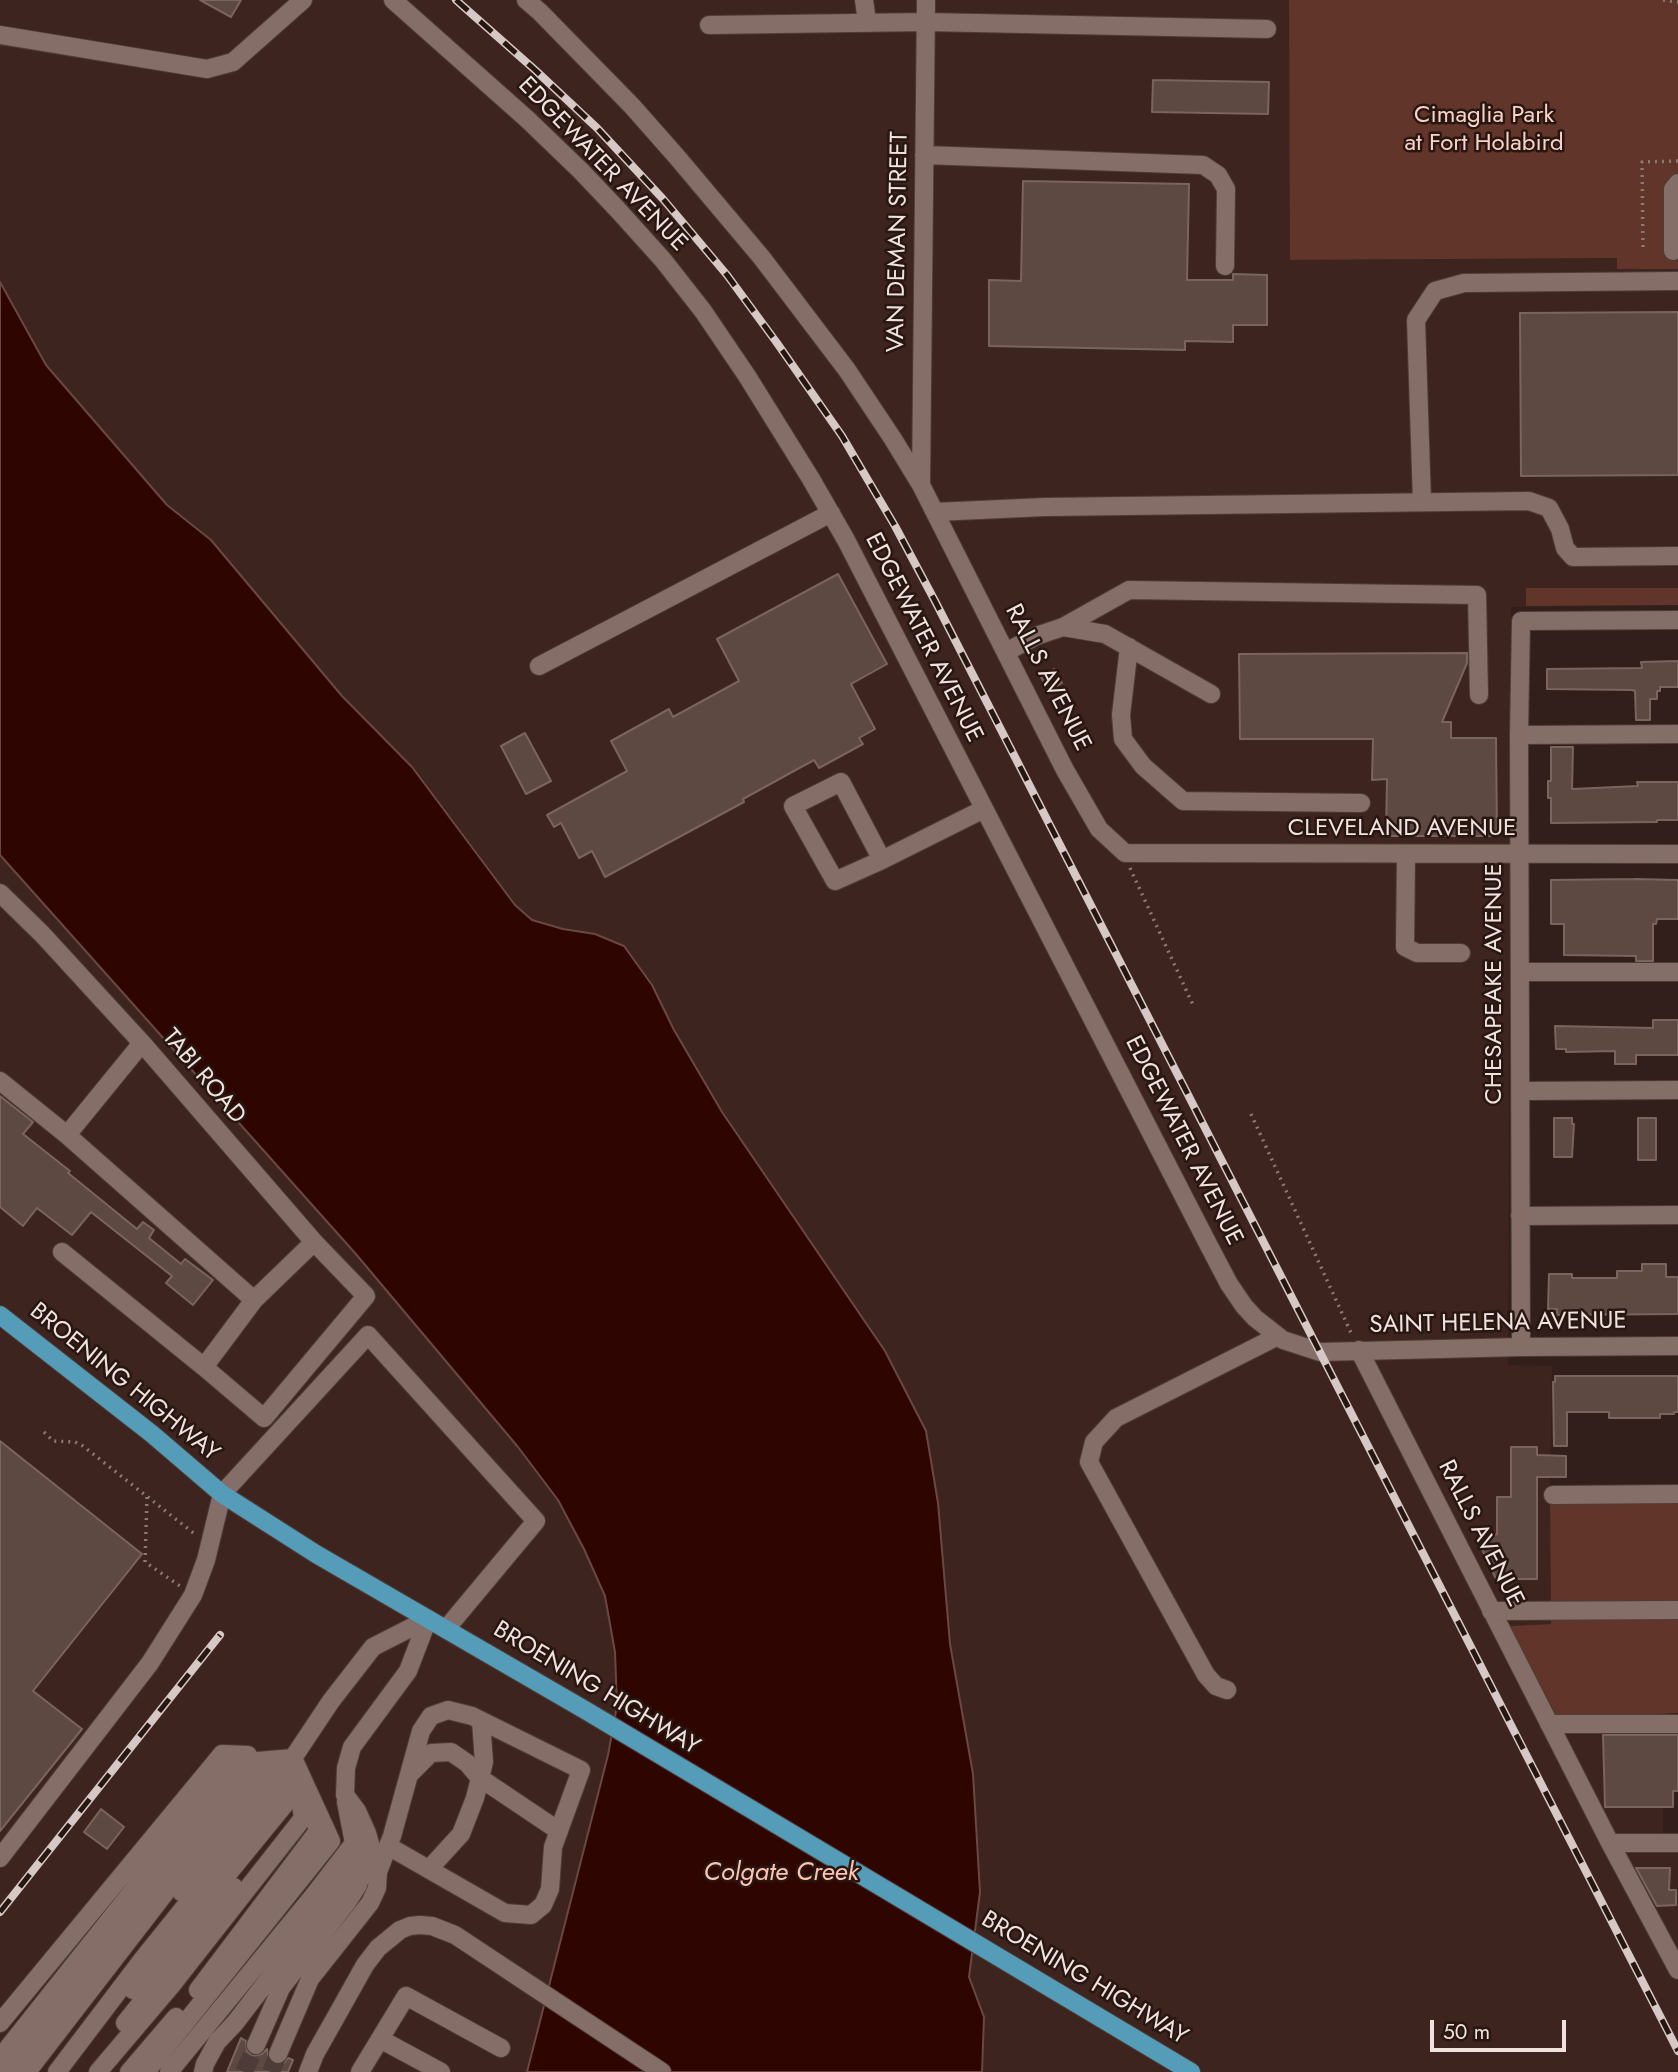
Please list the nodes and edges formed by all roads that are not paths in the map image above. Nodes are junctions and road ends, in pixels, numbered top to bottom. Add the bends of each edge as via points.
1 (303, 0) edge
2 (393, 0) edge
3 (526, 0) edge
4 (864, 0) edge
5 (926, 0) edge
6 (867, 22) junction
7 (926, 22) junction
8 (709, 25) dead end
9 (1267, 29) dead end
10 (0, 35) edge
11 (924, 155) junction
12 (1678, 183) edge
13 (1673, 251) dead end
14 (1225, 266) dead end
15 (1678, 281) edge
16 (921, 485) junction
17 (1422, 502) junction
18 (935, 512) junction
19 (831, 513) junction
20 (1678, 556) edge
21 (1678, 620) edge
22 (1063, 627) junction
23 (1129, 647) junction
24 (1006, 652) junction
25 (539, 666) dead end
26 (1211, 694) dead end
27 (1479, 695) dead end
28 (1678, 734) edge
29 (1519, 735) junction
30 (1361, 803) dead end
31 (984, 809) junction
32 (1125, 853) joint
33 (1678, 853) edge
34 (1406, 854) junction
35 (1520, 854) junction
36 (882, 860) junction
37 (0, 892) edge
38 (1461, 953) dead end
39 (1521, 972) junction
40 (1678, 972) edge
41 (142, 1043) junction
42 (0, 1081) edge
43 (1678, 1090) edge
44 (1520, 1091) junction
45 (67, 1135) junction
46 (1678, 1215) edge
47 (1520, 1216) junction
48 (313, 1242) junction
49 (62, 1252) dead end
50 (254, 1300) junction
51 (0, 1315) edge
52 (1278, 1336) junction
53 (1678, 1346) edge
54 (1521, 1347) junction
55 (1359, 1350) junction
56 (1320, 1352) joint
57 (204, 1367) junction
58 (222, 1494) junction
59 (1678, 1494) edge
60 (1553, 1495) dead end
61 (1678, 1610) edge
62 (1490, 1611) junction
63 (428, 1619) junction
64 (446, 1629) junction
65 (1227, 1690) dead end
66 (481, 1721) junction
67 (1549, 1724) junction
68 (1678, 1724) edge
69 (293, 1758) junction
70 (409, 1775) junction
71 (480, 1778) junction
72 (345, 1795) junction
73 (559, 1830) junction
74 (1610, 1843) junction
75 (1678, 1843) edge
76 (388, 1846) junction
77 (356, 1852) junction
78 (0, 1858) edge
79 (429, 1869) junction
80 (378, 1872) junction
81 (1675, 1961) edge
82 (0, 2009) edge
83 (0, 2023) edge
84 (0, 2039) edge
85 (380, 2039) junction
86 (256, 2045) tunnel mouth
87 (502, 2048) dead end
88 (278, 2054) tunnel mouth
89 (0, 2058) edge
90 (6, 2072) edge
91 (27, 2072) edge
92 (32, 2072) edge
93 (57, 2072) edge
94 (65, 2072) edge
95 (88, 2072) edge
96 (98, 2072) edge
97 (119, 2072) edge
98 (129, 2072) edge
99 (146, 2072) edge
100 (169, 2072) edge
101 (203, 2072) edge
102 (308, 2072) edge
103 (360, 2072) edge
104 (441, 2072) edge
105 (662, 2072) edge
106 (1191, 2072) edge

1 - 10 street via 233,62 207,69
2 - 19 street, EDGEWATER AVENUE via 527,119 663,260 747,376
3 - 16 street, RALLS AVENUE via 623,97 762,258 850,374
4 - 6 street
5 - 7 street, VAN DEMAN STREET
6 - 7 street
6 - 8 street
7 - 9 street
7 - 11 street, VAN DEMAN STREET
11 - 14 street via 1203,164 1218,175 1226,189
11 - 16 street, VAN DEMAN STREET
12 - 13 street via 1673,189
15 - 17 street via 1464,283 1435,291 1416,320
16 - 18 street, RALLS AVENUE
17 - 18 street
17 - 20 street via 1529,501 1549,508 1573,557
18 - 24 street, RALLS AVENUE
19 - 25 street
19 - 31 street, EDGEWATER AVENUE
21 - 29 street, CHESAPEAKE AVENUE via 1521,621
22 - 23 street via 1105,634
22 - 24 street
22 - 27 street via 1129,590 1477,595
23 - 26 street
23 - 30 street via 1121,715 1123,739 1143,766 1184,801
24 - 32 street, RALLS AVENUE via 1099,829
28 - 29 street
29 - 35 street, CHESAPEAKE AVENUE
31 - 36 street
31 - 52 street, EDGEWATER AVENUE via 1230,1284 1244,1306
32 - 34 street, CLEVELAND AVENUE
33 - 35 street, CLEVELAND AVENUE
34 - 35 street, CLEVELAND AVENUE
34 - 38 street via 1405,947 1417,953
35 - 39 street, CHESAPEAKE AVENUE
36 - 36 street via 835,881 793,806 841,782
37 - 41 street, TABI ROAD
39 - 40 street
39 - 44 street, CHESAPEAKE AVENUE
41 - 45 street
41 - 48 street, TABI ROAD
42 - 45 street
43 - 44 street
44 - 47 street, CHESAPEAKE AVENUE
45 - 50 street
46 - 47 street
47 - 54 street, CHESAPEAKE AVENUE
48 - 50 street
48 - 57 street, TABI ROAD via 366,1296 264,1419
49 - 57 street
50 - 57 street
51 - 58 main road, BROENING HIGHWAY
52 - 56 street, EDGEWATER AVENUE
52 - 65 street via 1116,1418 1094,1442 1089,1462 1206,1675
53 - 54 street, SAINT HELENA AVENUE
54 - 55 street, SAINT HELENA AVENUE
55 - 56 street, SAINT HELENA AVENUE
55 - 62 street, RALLS AVENUE
58 - 63 main road, BROENING HIGHWAY
58 - 64 street via 368,1335 536,1521
58 - 78 street via 193,1595 150,1663
59 - 60 street
61 - 62 street
62 - 67 street, RALLS AVENUE
63 - 64 main road, BROENING HIGHWAY
63 - 69 street via 373,1647
63 - 72 street via 408,1671 352,1747
64 - 106 main road, BROENING HIGHWAY
66 - 70 street via 448,1710 431,1716 421,1731
66 - 71 street via 484,1762
66 - 73 street via 581,1770
67 - 68 street
67 - 74 street, RALLS AVENUE
69 - 82 street via 216,1750
69 - 83 street via 222,1754
69 - 84 street via 228,1758
69 - 89 street via 233,1763
69 - 90 street via 243,1771
69 - 91 street via 253,1779
69 - 92 street via 264,1787
69 - 93 street via 274,1796
69 - 94 street via 285,1804
69 - 95 street via 295,1812
69 - 96 street via 303,1818
69 - 97 street via 311,1825
69 - 98 street via 318,1831
69 - 99 street via 331,1841
70 - 71 street via 431,1753 451,1752
70 - 76 street
71 - 73 street
71 - 79 street via 461,1834
72 - 77 street
72 - 80 street via 367,1833
73 - 79 street via 550,1889 543,1905 531,1915 505,1913
74 - 75 street
74 - 81 street, RALLS AVENUE
76 - 79 street
76 - 80 street
77 - 86 street via 362,1873 358,1885 281,1988
77 - 100 street via 306,1905
77 - 101 street via 217,2042
80 - 88 street via 370,1903 310,1979
85 - 87 street via 406,1996
85 - 103 street
85 - 104 street
102 - 105 street via 365,1965 400,1930 420,1925 445,1930

